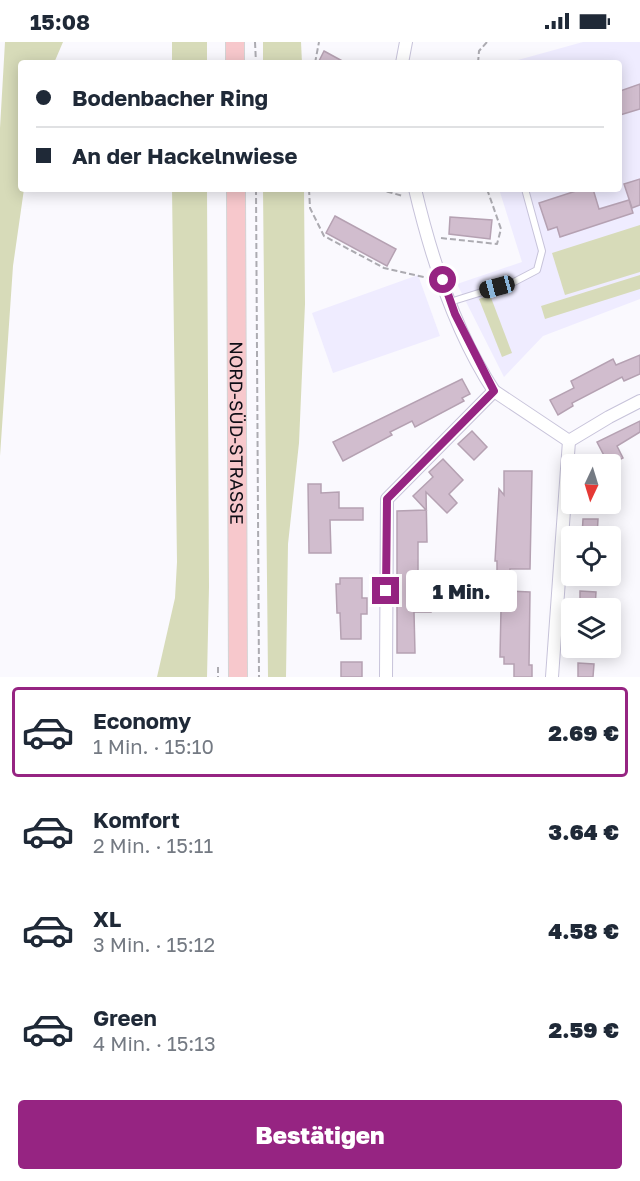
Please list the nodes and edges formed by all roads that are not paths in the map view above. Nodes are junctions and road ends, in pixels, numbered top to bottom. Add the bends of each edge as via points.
1 (235, 42) edge
2 (406, 42) edge
3 (235, 60) edge
4 (403, 60) edge
5 (236, 192) edge
6 (526, 192) edge
7 (416, 194) edge
8 (450, 302) junction
9 (494, 391) junction
10 (640, 401) edge
11 (569, 441) junction
12 (238, 677) edge
13 (386, 677) edge
14 (552, 677) edge

1 - 3 main road
2 - 4 street
5 - 12 main road, NORD-SÜD-STRASSE
6 - 8 lane via 543,251 537,270
7 - 8 street
8 - 9 street
9 - 11 street
9 - 13 street via 387,499
10 - 11 street
11 - 14 street

